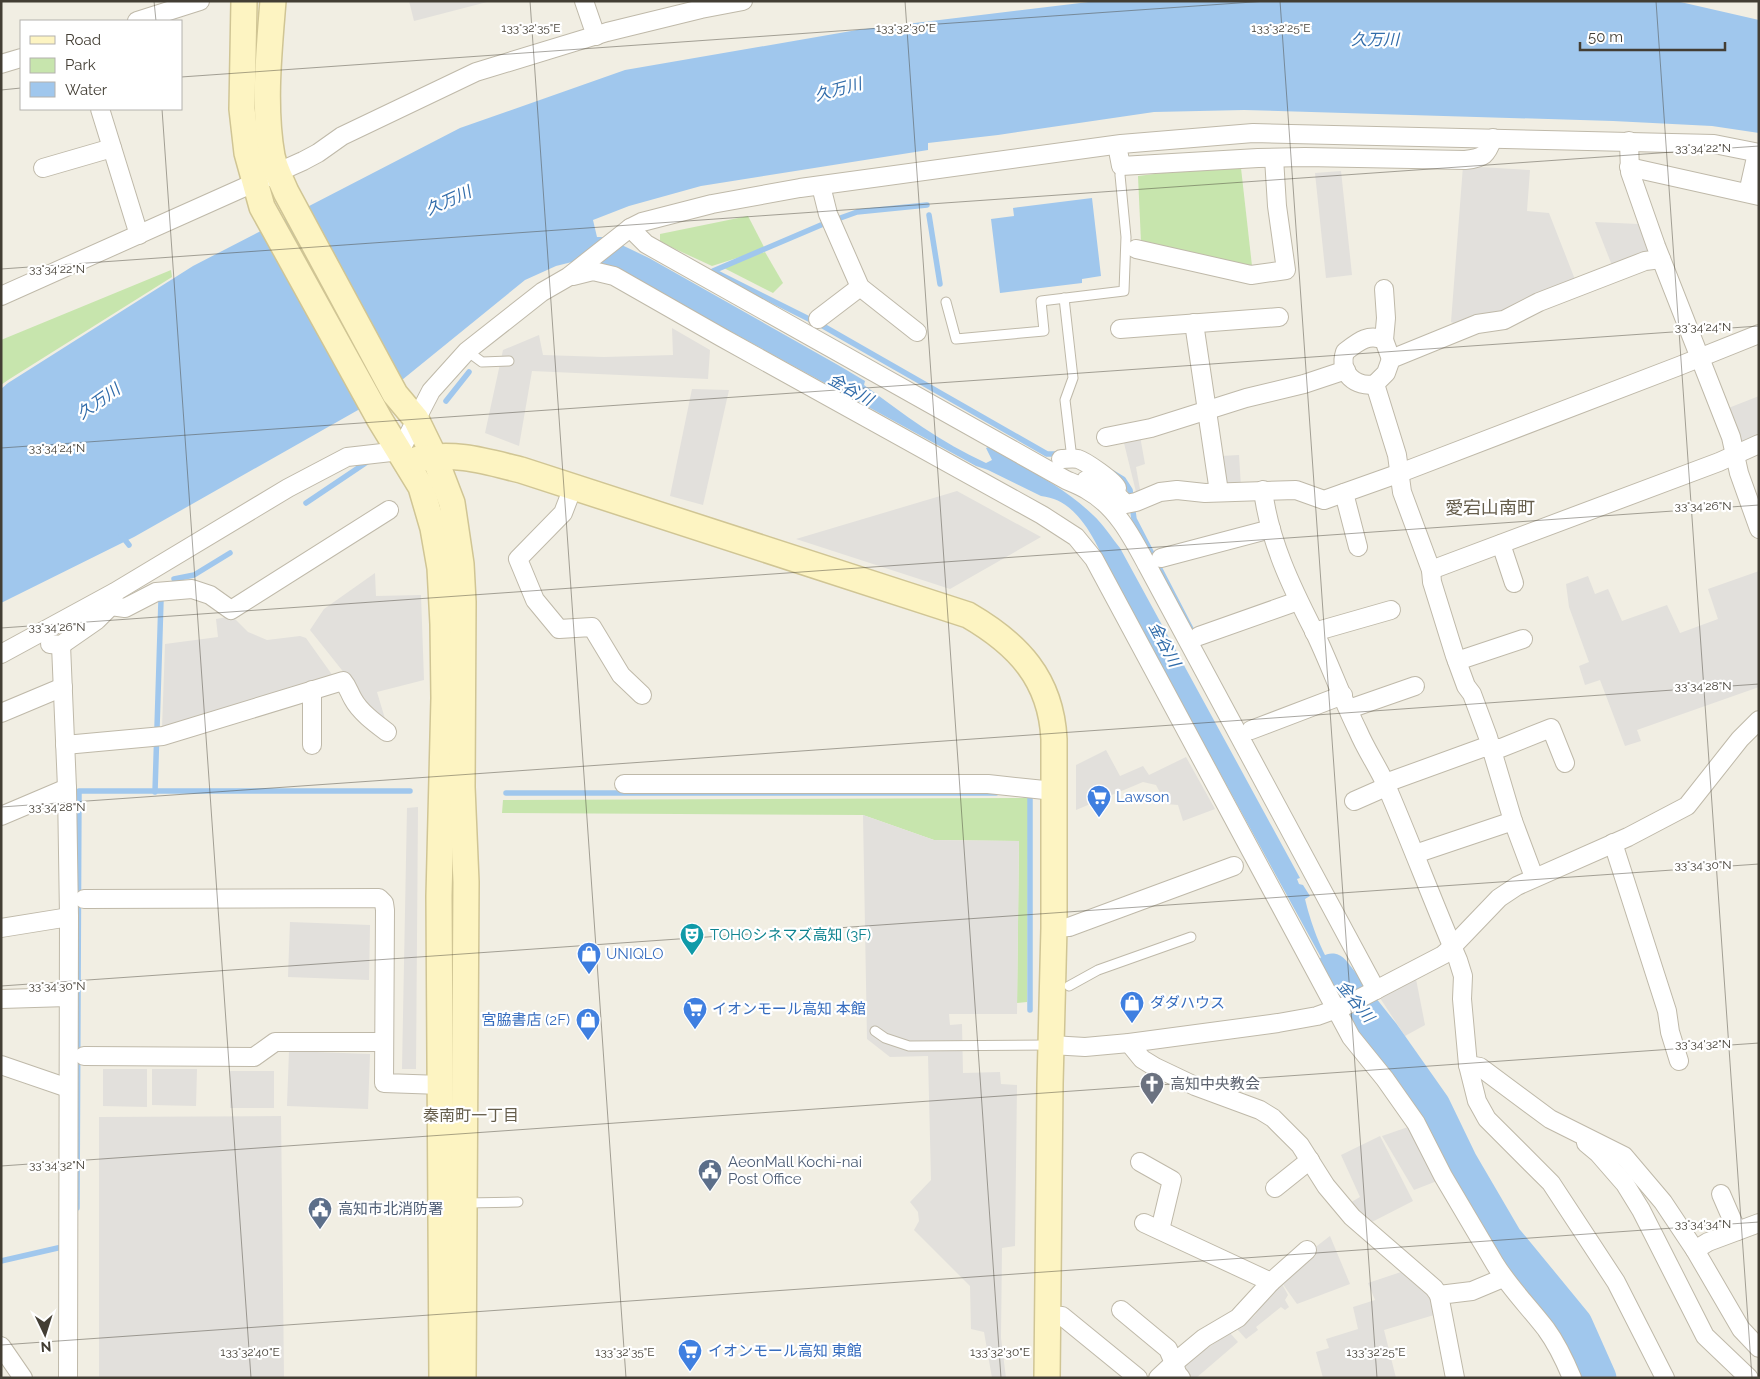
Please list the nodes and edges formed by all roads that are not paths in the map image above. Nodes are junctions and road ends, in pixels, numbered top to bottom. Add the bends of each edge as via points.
1 (200, 1) edge
2 (244, 1) edge
3 (273, 1) edge
4 (584, 1) edge
5 (743, 1) edge
6 (140, 20) edge
7 (596, 36) junction
8 (20, 58) edge
9 (1, 64) edge
10 (100, 110) edge
11 (1493, 138) junction
12 (1629, 141) junction
13 (1117, 145) junction
14 (112, 148) junction
15 (1758, 153) edge
16 (1274, 158) junction
17 (1121, 166) junction
18 (1629, 167) junction
19 (43, 168) dead end
20 (273, 183) junction
21 (821, 186) junction
22 (1753, 194) edge
23 (625, 231) junction
24 (139, 235) junction
25 (1136, 249) dead end
26 (1661, 259) junction
27 (568, 277) junction
28 (860, 287) junction
29 (1384, 289) dead end
30 (1, 296) edge
31 (1064, 298) junction
32 (946, 302) dead end
33 (1279, 317) dead end
34 (818, 319) dead end
35 (1194, 323) junction
36 (1120, 329) dead end
37 (917, 332) dead end
38 (1759, 334) edge
39 (1384, 340) junction
40 (467, 352) junction
41 (1699, 357) junction
42 (1391, 359) junction
43 (509, 360) dead end
44 (1346, 370) junction
45 (1375, 384) junction
46 (1206, 412) junction
47 (416, 419) junction
48 (1106, 437) dead end
49 (1759, 444) edge
50 (1734, 455) junction
51 (402, 456) junction
52 (434, 456) junction
53 (1068, 456) joint
54 (1400, 473) junction
55 (1066, 480) junction
56 (573, 487) junction
57 (1263, 490) junction
58 (1219, 492) junction
59 (1344, 493) junction
60 (1131, 503) junction
61 (389, 510) dead end
62 (1271, 529) junction
63 (1759, 530) edge
64 (1501, 544) junction
65 (1358, 547) dead end
66 (1161, 558) dead end
67 (1431, 570) junction
68 (1514, 583) dead end
69 (113, 599) junction
70 (1298, 601) junction
71 (1391, 610) dead end
72 (1314, 632) junction
73 (1199, 636) dead end
74 (1523, 639) dead end
75 (29, 640) junction
76 (61, 645) junction
77 (1, 654) edge
78 (1457, 661) junction
79 (1415, 686) dead end
80 (63, 687) junction
81 (312, 690) junction
82 (642, 695) dead end
83 (1346, 702) junction
84 (1, 714) edge
85 (1759, 720) edge
86 (1251, 730) dead end
87 (387, 732) dead end
88 (65, 745) junction
89 (312, 745) dead end
90 (1491, 749) junction
91 (1565, 763) dead end
92 (624, 784) dead end
93 (1386, 785) junction
94 (67, 788) junction
95 (1054, 791) junction
96 (1354, 801) dead end
97 (1, 816) edge
98 (1513, 821) junction
99 (1613, 843) junction
100 (1415, 854) junction
101 (1234, 866) dead end
102 (1534, 877) junction
103 (84, 899) dead end
104 (69, 917) junction
105 (1, 928) edge
106 (1054, 928) junction
107 (1191, 937) dead end
108 (1452, 947) junction
109 (1069, 986) dead end
110 (1373, 992) junction
111 (68, 997) junction
112 (1, 999) edge
113 (1341, 1008) junction
114 (875, 1030) dead end
115 (384, 1042) junction
116 (1129, 1043) junction
117 (1051, 1045) junction
118 (84, 1056) dead end
119 (1679, 1060) dead end
120 (1, 1065) edge
121 (1468, 1065) junction
122 (441, 1085) junction
123 (68, 1088) junction
124 (1570, 1130) junction
125 (1310, 1160) junction
126 (1140, 1162) dead end
127 (1276, 1188) dead end
128 (1721, 1194) dead end
129 (518, 1202) dead end
130 (463, 1203) junction
131 (1759, 1223) edge
132 (1737, 1231) junction
133 (1307, 1250) dead end
134 (1695, 1250) junction
135 (1503, 1278) junction
136 (1271, 1282) junction
137 (1439, 1295) junction
138 (1121, 1310) dead end
139 (1047, 1314) junction
140 (1, 1346) edge
141 (1759, 1348) edge
142 (1177, 1370) edge
143 (14, 1373) edge
144 (68, 1378) edge
145 (442, 1378) edge
146 (463, 1378) edge
147 (1047, 1378) edge
148 (1138, 1378) edge
149 (1158, 1378) edge
150 (1455, 1378) edge
151 (1572, 1378) edge
152 (1665, 1378) edge
153 (1749, 1378) edge

1 - 6 street
2 - 20 street via 242,109 247,153
3 - 20 street via 268,67
4 - 7 street
5 - 7 street
7 - 20 street via 476,72 342,136
8 - 9 street
10 - 14 street
11 - 12 street
11 - 13 street via 1253,133
11 - 16 street via 1486,154 1465,160
12 - 15 street via 1714,144
12 - 18 street
13 - 17 street
13 - 21 street
14 - 19 street
14 - 24 street
15 - 22 street
16 - 17 street
16 - 25 street via 1277,206 1291,270 1251,275
17 - 31 lane via 1126,237 1124,291
18 - 22 street
18 - 26 street
20 - 24 street
20 - 47 street via 395,394
20 - 51 street via 263,209
21 - 23 street via 712,204 642,222
21 - 28 street via 831,220
23 - 27 street
23 - 55 street
24 - 30 street
26 - 41 street
26 - 42 street via 1644,261 1539,302 1504,320 1477,324
27 - 40 street via 542,292
27 - 113 street via 593,271 614,276 1076,536 1094,560 1330,996
28 - 34 street
28 - 37 street
29 - 39 street
31 - 32 lane via 1041,301 1044,331 956,339
31 - 53 lane via 1073,378 1065,400
33 - 35 street
35 - 36 street
35 - 46 street
38 - 41 street
39 - 42 street
39 - 44 street via 1370,337 1345,352
40 - 43 lane via 482,362
40 - 47 street via 431,391
41 - 50 street via 1731,436
41 - 54 street
42 - 45 street via 1386,374
44 - 45 street via 1357,384
44 - 46 street
45 - 54 street
46 - 48 street
46 - 58 street
47 - 51 street
47 - 52 street
49 - 50 street
50 - 63 street
50 - 64 street
51 - 52 street
51 - 69 street via 347,457 288,488
51 - 122 street via 422,487 440,568 444,690 439,896
52 - 56 street via 460,456 521,470
52 - 130 street via 452,503 463,602 462,787 466,882
53 - 60 street via 1078,459 1115,484
54 - 59 street
54 - 67 street via 1402,492
55 - 60 street via 1083,479
55 - 110 street via 1089,490 1108,505 1125,527
56 - 82 street via 563,513 518,559 535,600 559,629 592,627 621,675
56 - 95 street via 968,615 985,624 1019,653 1038,679 1048,700 1053,724
57 - 58 street
57 - 59 street via 1296,490 1324,500
57 - 62 street
58 - 60 street via 1160,492
59 - 65 street
61 - 69 street via 231,610 210,595 192,589 156,592 125,608
62 - 66 street
62 - 70 street
64 - 67 street
64 - 68 street
67 - 78 street
69 - 75 street
69 - 76 street via 97,620
70 - 72 street
70 - 73 street
71 - 72 street
72 - 83 street
74 - 78 street
75 - 76 street
75 - 77 street
76 - 80 street
78 - 90 street
79 - 83 street
80 - 84 street
80 - 88 street
81 - 87 street via 343,681 364,712
81 - 88 street via 157,736
81 - 89 street
83 - 86 street
83 - 93 street
85 - 99 street via 1687,806
88 - 94 street
90 - 91 street via 1551,728
90 - 93 street via 1482,748
90 - 98 street
92 - 95 street via 988,784
93 - 96 street
93 - 100 street
94 - 97 street
94 - 104 street
95 - 106 street
98 - 100 street
98 - 102 street
99 - 102 street
99 - 119 street
100 - 108 street
101 - 106 street via 1069,927
102 - 108 street via 1499,898
103 - 115 street via 379,898 384,902 385,910
104 - 105 street
104 - 111 street
106 - 117 street
107 - 109 lane via 1098,970
108 - 110 street
108 - 121 street via 1463,976
110 - 113 street
111 - 112 street
111 - 123 street
113 - 116 street via 1278,1023
113 - 135 street via 1350,1037 1416,1123
114 - 117 lane via 884,1038 909,1046
115 - 118 street via 275,1042 254,1057
115 - 122 street via 384,1083
116 - 117 street via 1085,1047
116 - 125 street via 1142,1059 1162,1071 1273,1118
117 - 139 street
120 - 123 street
121 - 124 street via 1480,1067
121 - 152 street via 1478,1101 1487,1118 1551,1183 1616,1282
122 - 145 street
123 - 144 street
124 - 134 street via 1624,1156 1662,1202
124 - 153 street via 1598,1153 1624,1184 1641,1210 1705,1336
125 - 127 street
125 - 137 street via 1326,1186 1352,1217
126 - 136 street via 1172,1180 1152,1226
128 - 132 street
129 - 130 lane
130 - 146 street
131 - 132 street
132 - 134 street
133 - 136 street
134 - 141 street via 1741,1329
135 - 137 street via 1480,1289
135 - 151 street via 1547,1330
136 - 142 street via 1238,1318 1204,1338
137 - 150 street
138 - 142 street via 1168,1349
139 - 147 street
139 - 148 street via 1062,1316
140 - 143 street
142 - 149 street

